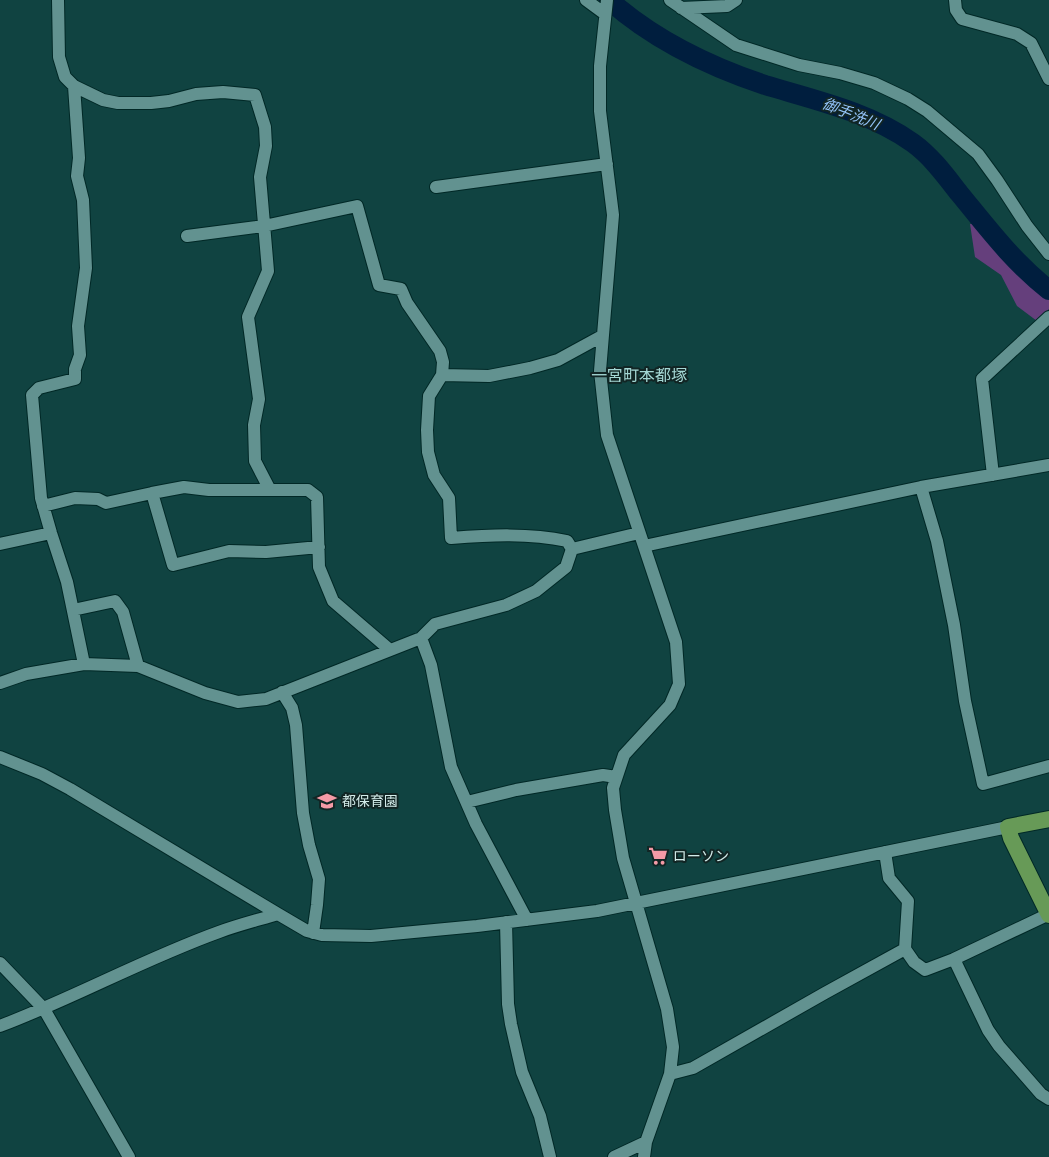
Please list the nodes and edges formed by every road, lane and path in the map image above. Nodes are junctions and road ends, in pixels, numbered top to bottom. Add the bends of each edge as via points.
1 (58, 0) edge
2 (586, 0) edge
3 (607, 0) edge
4 (670, 0) edge
5 (736, 0) edge
6 (955, 0) edge
7 (681, 8) junction
8 (605, 14) junction
9 (1049, 79) edge
10 (74, 86) junction
11 (608, 164) junction
12 (436, 187) dead end
13 (264, 226) junction
14 (187, 236) dead end
15 (1049, 254) edge
16 (1047, 319) edge
17 (602, 336) junction
18 (442, 375) junction
19 (1049, 465) edge
20 (992, 475) junction
21 (921, 487) junction
22 (270, 490) junction
23 (152, 493) junction
24 (43, 506) junction
25 (51, 533) junction
26 (640, 533) junction
27 (0, 544) edge
28 (644, 546) junction
29 (319, 547) junction
30 (572, 550) junction
31 (73, 610) junction
32 (421, 638) junction
33 (390, 650) junction
34 (84, 664) junction
35 (138, 666) junction
36 (0, 683) edge
37 (282, 692) junction
38 (0, 757) edge
39 (1049, 766) edge
40 (616, 777) junction
41 (467, 802) junction
42 (1049, 819) edge
43 (1008, 827) junction
44 (885, 852) junction
45 (637, 903) junction
46 (278, 914) junction
47 (1049, 915) edge
48 (527, 920) junction
49 (506, 922) junction
50 (313, 933) junction
51 (905, 949) junction
52 (954, 959) junction
53 (0, 963) edge
54 (44, 1009) junction
55 (0, 1026) edge
56 (670, 1074) junction
57 (1049, 1099) edge
58 (646, 1142) junction
59 (129, 1157) edge
60 (550, 1157) edge
61 (614, 1157) edge
62 (644, 1157) edge

1 - 10 street via 59,57 65,77
2 - 8 street
3 - 8 street
4 - 7 street
5 - 7 street via 727,6
6 - 9 street via 956,10 962,19 1017,34 1031,43
7 - 15 street via 736,44 791,63 874,83 927,111 978,154
8 - 11 street via 600,112
10 - 13 street via 103,100 118,103 169,101 205,93 255,95 265,127 266,146 260,177
10 - 24 street via 86,268 78,326 80,355 75,379 39,388 32,395
11 - 12 street
11 - 17 street via 613,215
13 - 14 street
13 - 18 street via 357,206 379,284 401,289 440,350
13 - 22 street via 268,271 248,317 258,399 254,425 255,461
16 - 20 street via 982,379
17 - 18 street via 558,360 530,368 489,376
17 - 26 street via 600,371 607,435
18 - 30 street via 429,396 428,452 434,475 449,498 452,538 506,534 555,538 567,541
19 - 20 street
20 - 21 street
21 - 28 street
21 - 39 street via 954,624 965,701 983,784
22 - 23 street via 184,487
22 - 29 street via 308,490 317,497
23 - 24 street via 106,502 75,498
23 - 29 street via 173,565 229,551 266,552
24 - 25 street
25 - 27 street
25 - 31 street
26 - 28 street
26 - 30 street
28 - 40 street via 676,642 679,684 670,705 624,755
29 - 33 street via 320,567 332,602
30 - 32 street via 566,567 536,591 506,605 435,624
31 - 34 street
31 - 35 street via 115,601 122,612
32 - 33 street
32 - 41 street via 431,665 451,767
33 - 37 street
34 - 35 street
34 - 36 street via 26,674
35 - 37 street via 205,693 238,702 266,699
37 - 50 street via 292,708 296,725 303,813 308,845 319,880
38 - 46 street via 70,789
40 - 41 street via 603,775
40 - 45 street via 614,810 623,858
41 - 48 street
42 - 43 main road
43 - 44 street
43 - 47 main road
44 - 45 street
44 - 51 street via 889,878 908,901
45 - 48 street
45 - 56 street via 667,1009 674,1047
46 - 50 street
46 - 54 street via 210,936 138,965
47 - 52 street
48 - 49 street
49 - 50 street via 371,936
49 - 60 street via 511,1024 522,1072 540,1116
51 - 52 street via 925,970
51 - 56 street via 693,1068
52 - 57 street via 988,1030 1041,1094
53 - 54 street
54 - 55 street
54 - 59 street
56 - 58 street
58 - 61 street
58 - 62 street

